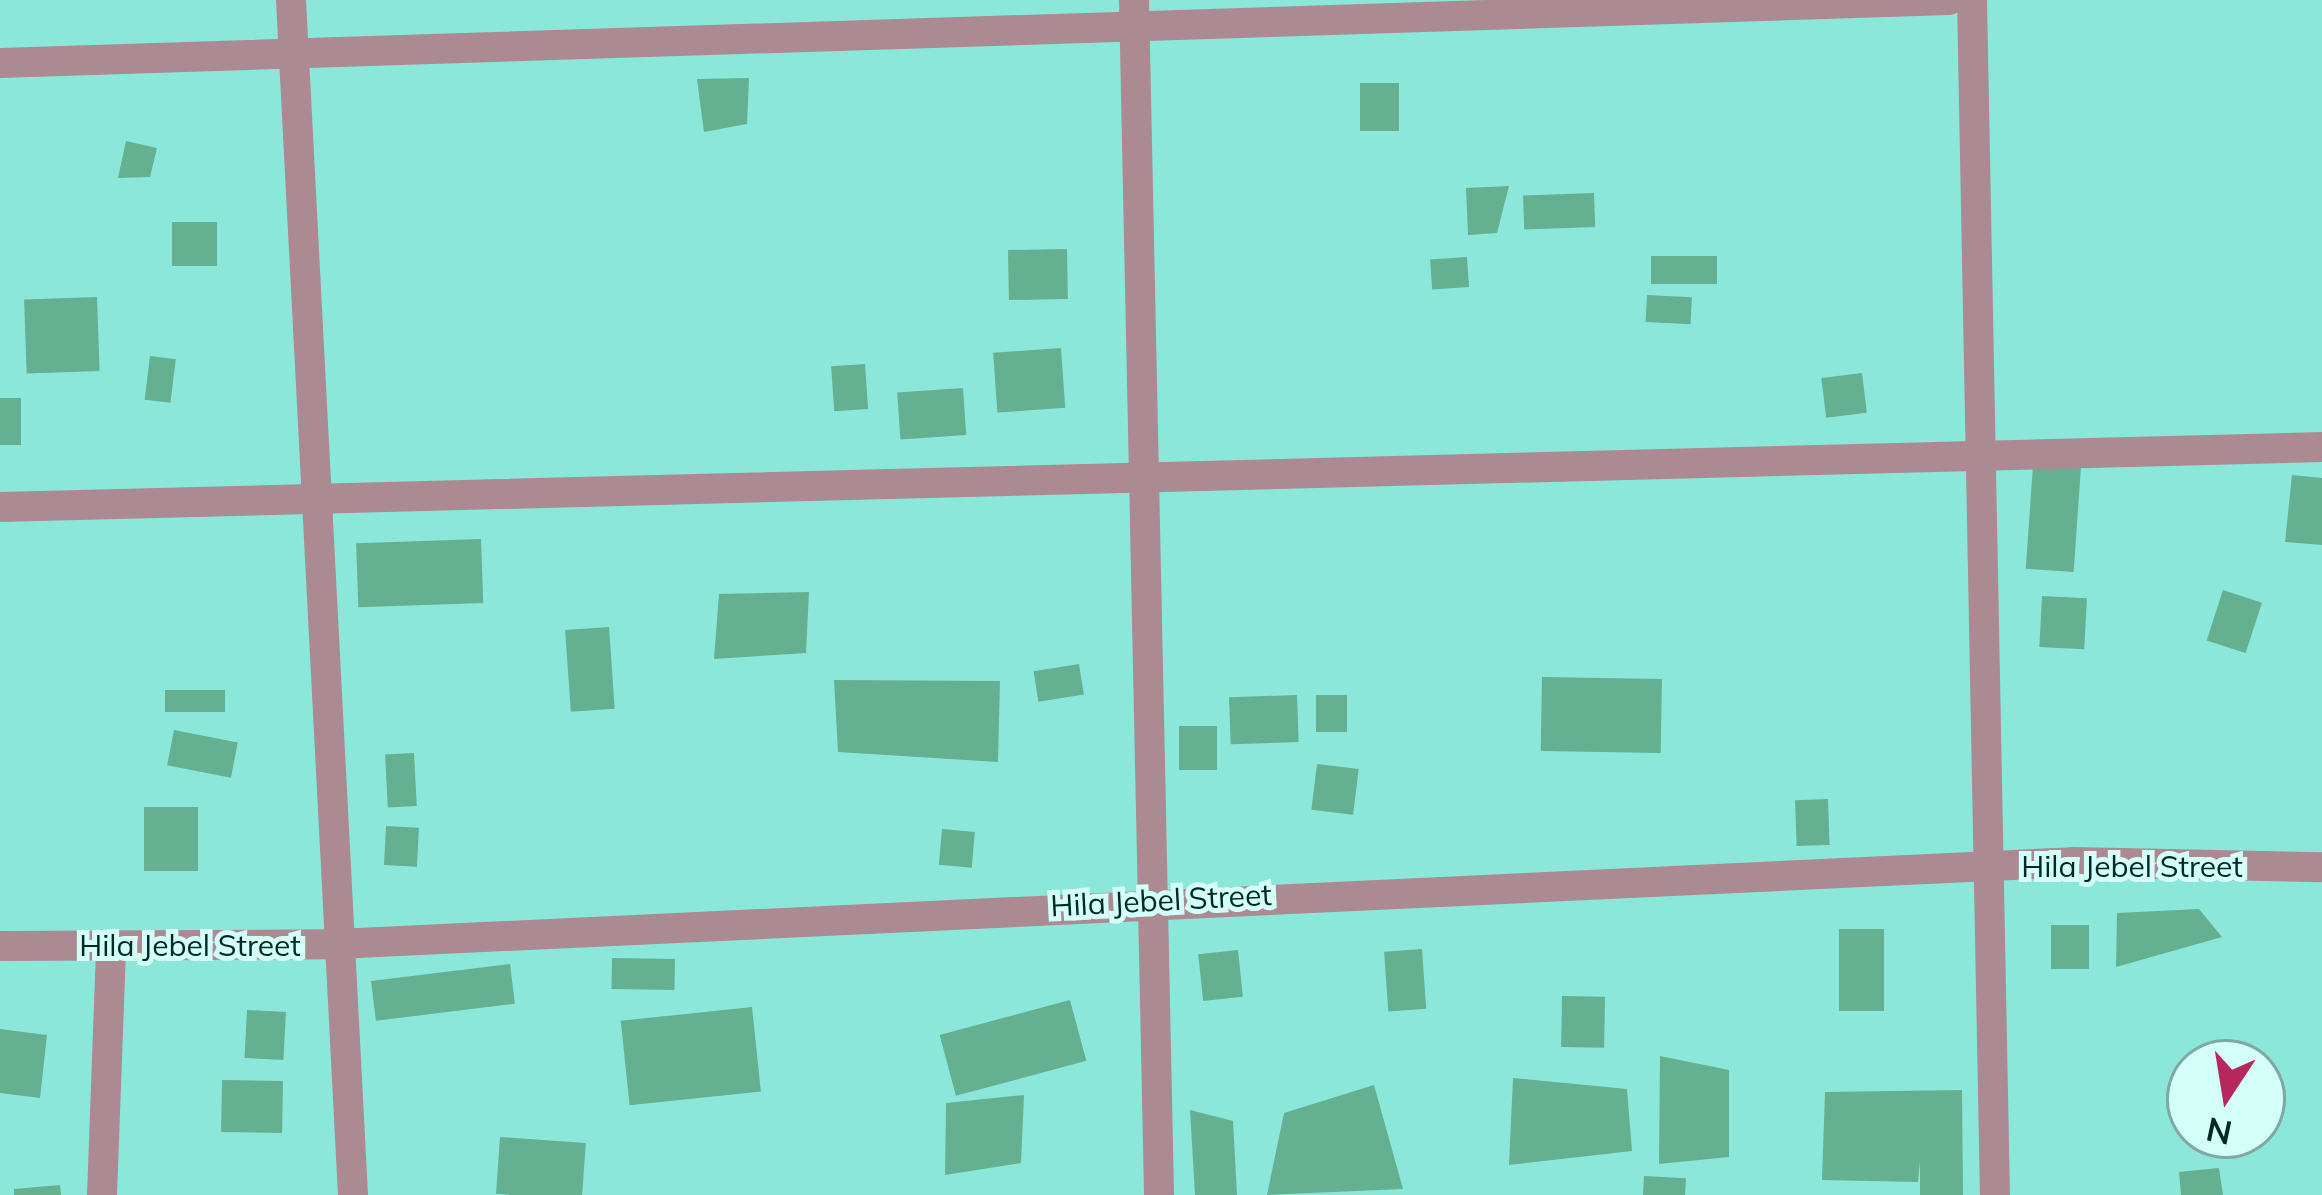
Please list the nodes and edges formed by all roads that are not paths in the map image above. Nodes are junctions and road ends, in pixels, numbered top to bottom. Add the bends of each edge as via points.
1 (291, 0) edge
2 (1949, 0) edge
3 (1972, 0) edge
4 (1135, 15) edge
5 (293, 54) junction
6 (0, 63) edge
7 (2322, 447) edge
8 (1981, 455) junction
9 (1142, 474) junction
10 (314, 502) junction
11 (0, 507) edge
12 (2322, 867) edge
13 (1988, 868) junction
14 (1149, 899) junction
15 (338, 944) junction
16 (111, 945) junction
17 (0, 946) edge
18 (102, 1195) edge
19 (352, 1195) edge
20 (1159, 1195) edge
21 (1995, 1195) edge

1 - 5 street
2 - 4 street
3 - 8 street
4 - 5 street
4 - 9 street
5 - 6 street
5 - 10 street
7 - 8 street
8 - 9 street
8 - 13 street
9 - 10 street
9 - 14 street
10 - 11 street
10 - 15 street
12 - 13 street, Hila Jebel Street
13 - 14 street, Hila Jebel Street
13 - 21 street
14 - 15 street, Hila Jebel Street
14 - 20 street
15 - 16 street, Hila Jebel Street
15 - 19 street
16 - 17 street, Hila Jebel Street
16 - 18 street

